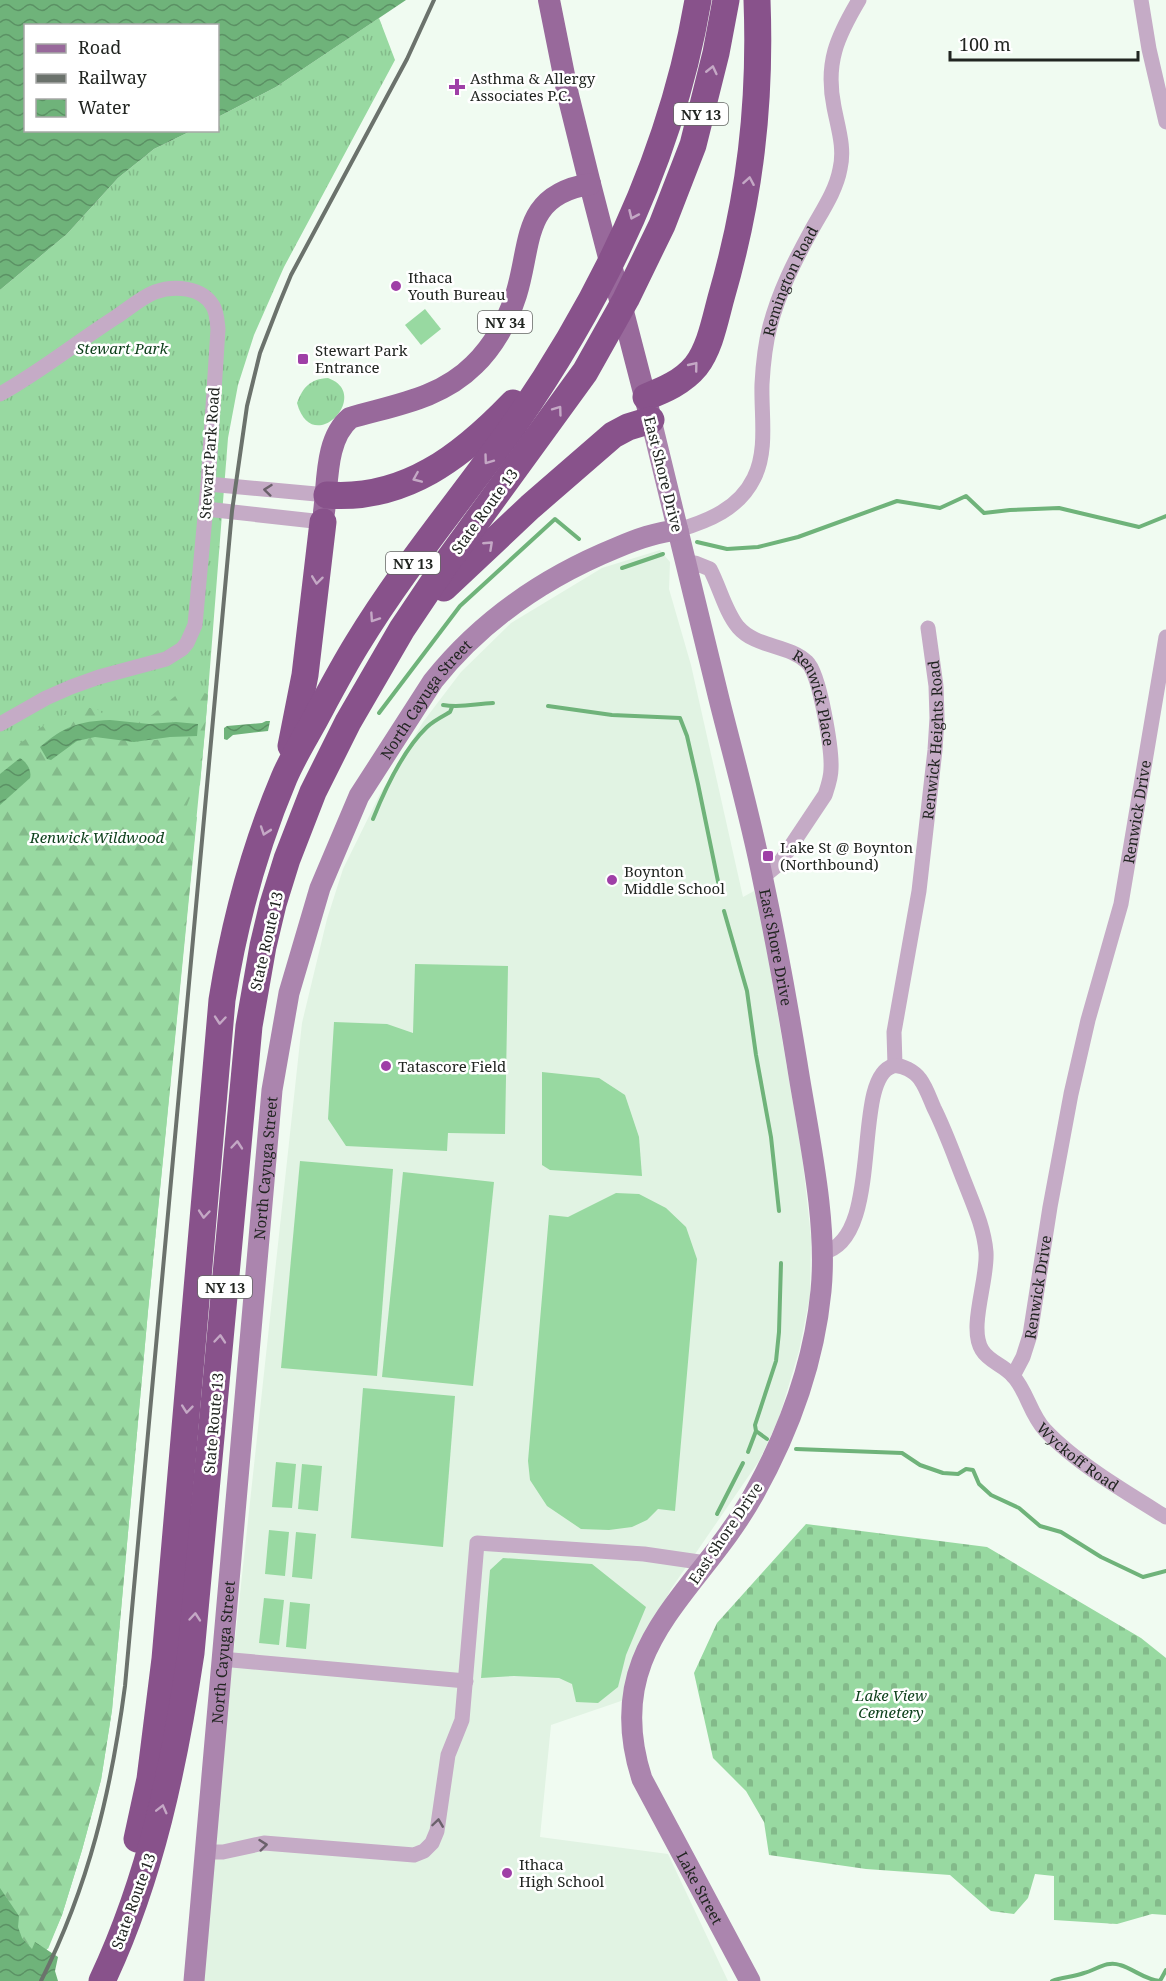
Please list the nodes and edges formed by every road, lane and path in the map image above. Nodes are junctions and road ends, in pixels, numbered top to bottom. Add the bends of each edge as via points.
1 (549, 0) edge
2 (698, 0) edge
3 (726, 0) edge
4 (758, 0) edge
5 (859, 0) edge
6 (1141, 0) edge
7 (1166, 122) edge
8 (590, 184) junction
9 (556, 359) junction
10 (0, 394) edge
11 (648, 409) junction
12 (208, 484) junction
13 (327, 495) junction
14 (206, 509) junction
15 (323, 522) junction
16 (678, 530) junction
17 (686, 564) junction
18 (928, 628) dead end
19 (402, 629) junction
20 (1166, 637) edge
21 (0, 724) edge
22 (285, 776) junction
23 (763, 877) junction
24 (895, 1065) junction
25 (822, 1253) junction
26 (1013, 1376) junction
27 (1166, 1517) edge
28 (706, 1563) junction
29 (221, 1659) junction
30 (466, 1682) junction
31 (649, 1794) joint
32 (205, 1852) junction
33 (103, 1967) edge
34 (85, 1981) edge
35 (194, 1981) edge
36 (750, 1981) edge

1 - 8 main road, East Shore Drive
2 -> 9 highway, State Route 13 / NY 13 via 686,60 655,160 595,296
19 -> 3 highway, State Route 13 / NY 13 via 585,372 627,299 662,225 693,145
11 -> 4 highway via 685,377 704,353 733,259 752,164
5 - 16 street, Remington Road via 841,31 831,66 841,168 833,191 791,267 770,326 762,384 761,453 755,477 722,513
6 - 7 street
8 - 11 main road, East Shore Drive
8 - 13 main road, NY 34 via 558,194 541,209 525,250 511,309 474,366 431,395 350,418 336,434
9 -> 13 highway via 480,436 437,469 374,492
9 -> 22 highway, State Route 13 / NY 13 via 358,643
10 - 12 street, Stewart Park Road via 153,292 172,287 200,294 217,314 218,329
11 - 16 street, East Shore Drive
19 -> 11 highway via 513,523
13 -> 12 street
12 - 14 street, Stewart Park Road
13 - 15 main road, NY 34
14 - 15 street
14 - 21 street, Stewart Park Road via 195,625 182,650 166,659 71,687
15 -> 22 highway, NY 34 via 305,675
16 - 17 street, East Shore Drive
16 - 29 street, North Cayuga Street via 660,531 600,555 554,578 491,621 433,681 359,796 333,856 297,962 272,1090
17 - 23 street, East Shore Drive
17 - 23 street, Renwick Place via 695,562 710,569 737,626 748,637 807,661 819,685 831,758 830,782 778,864
18 - 24 street, Renwick Heights Road via 936,686 935,750 920,891 894,1032
33 -> 19 highway, State Route 13 / NY 13 via 136,1900 179,1734 188,1676 243,1086 263,946 287,859 313,792
20 - 26 street, Renwick Drive via 1121,904 1071,1094 1030,1335
22 -> 33 highway, State Route 13 / NY 13 via 250,875 228,962 158,1725 150,1779
23 - 25 street, East Shore Drive via 808,1133
24 - 25 street via 879,1076 875,1086 862,1183 848,1233 833,1251
24 - 26 street via 912,1071 920,1079 978,1216 986,1254 976,1325 978,1342 988,1358
25 - 28 street, East Shore Drive via 817,1320 794,1408 753,1497
26 - 27 street, Wyckoff Road via 1045,1430 1099,1473
28 - 30 street via 645,1554 477,1543
28 - 31 street, East Shore Drive via 648,1646 634,1686 634,1747
29 - 30 street
29 - 32 street, North Cayuga Street
32 -> 30 street via 264,1843 414,1855 424,1851 437,1831 448,1755 462,1720
31 - 36 street, Lake Street
32 - 35 street, North Cayuga Street
33 - 34 highway, State Route 13 / NY 13

